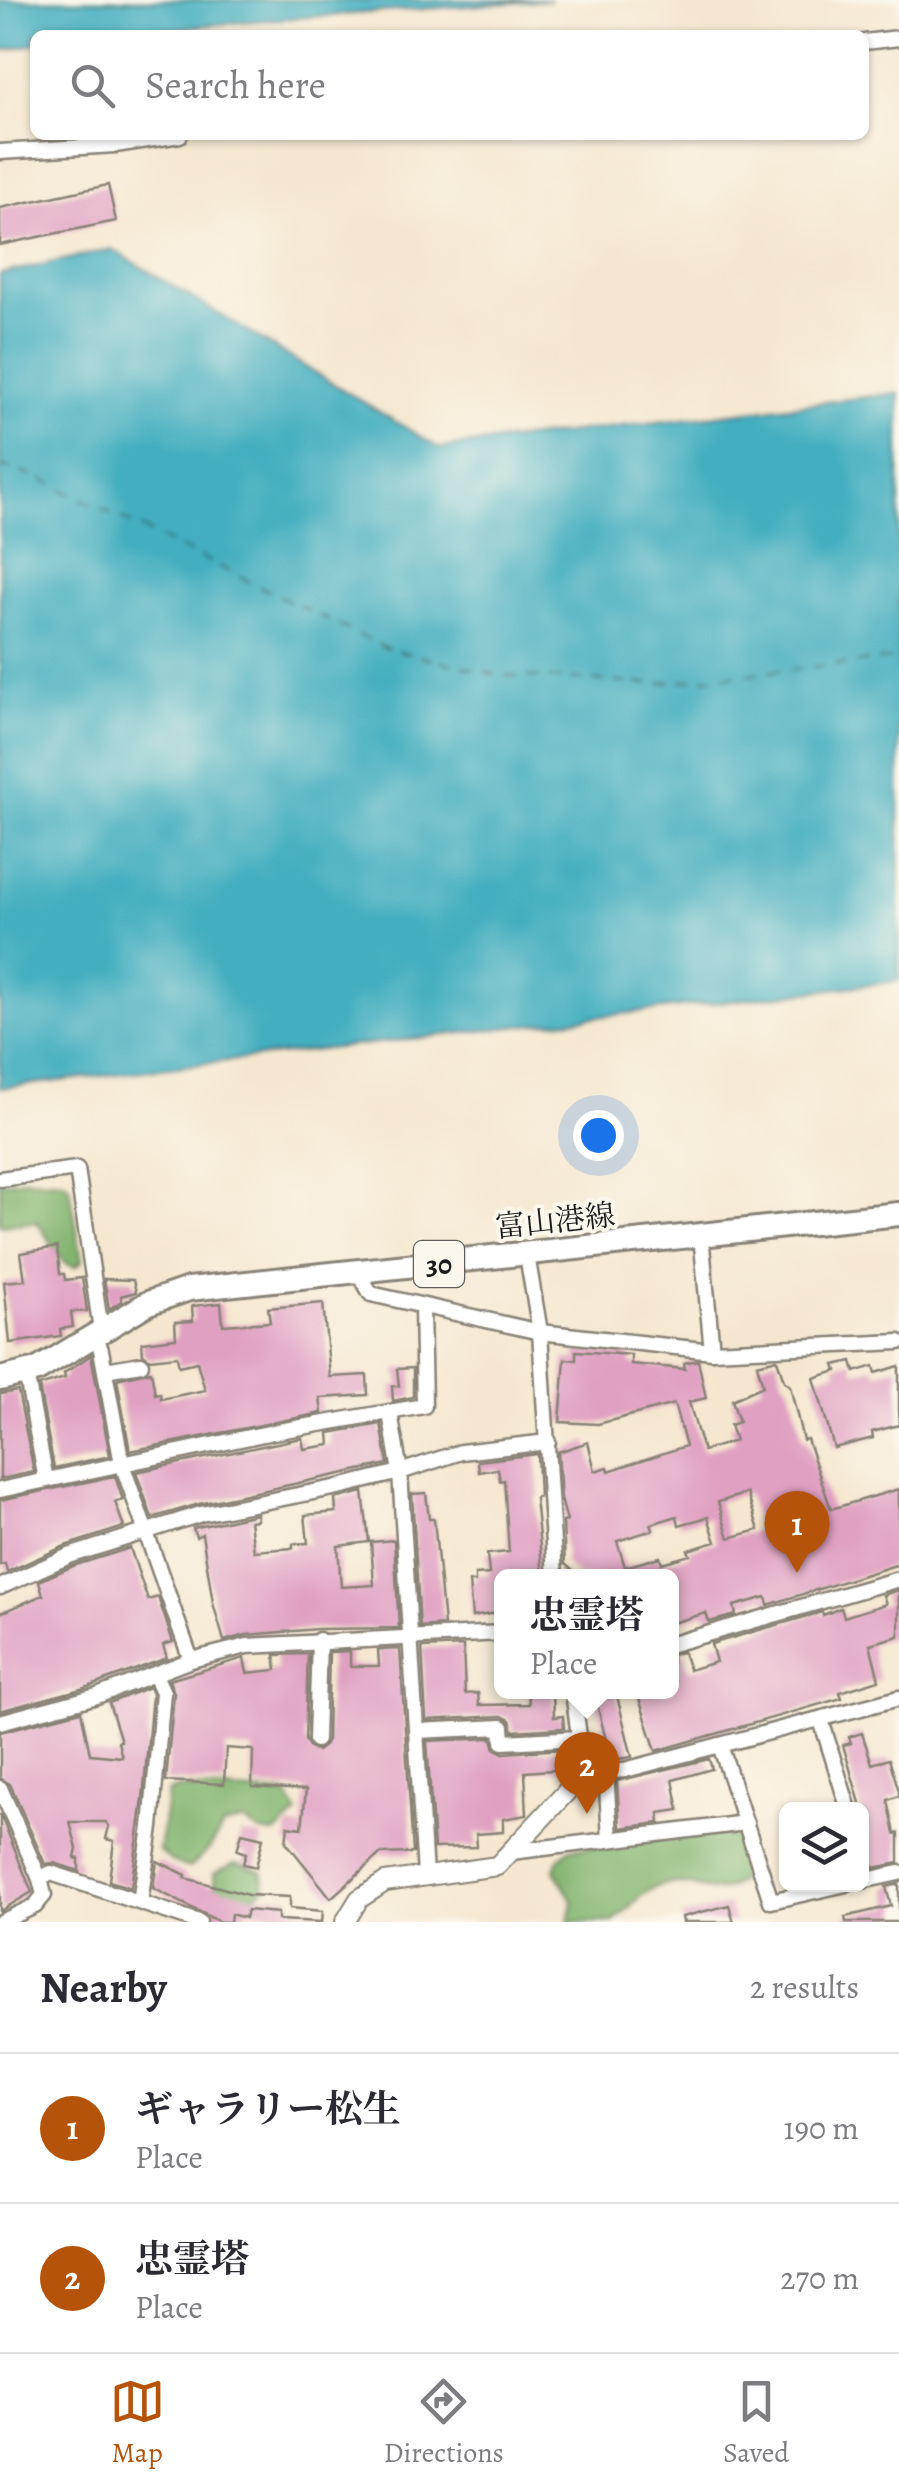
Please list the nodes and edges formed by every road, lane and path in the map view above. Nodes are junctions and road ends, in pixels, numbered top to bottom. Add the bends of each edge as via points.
1 (899, 38) edge
2 (869, 41) edge
3 (148, 140) edge
4 (0, 152) edge
5 (0, 1179) edge
6 (899, 1214) edge
7 (701, 1235) junction
8 (527, 1255) junction
9 (358, 1272) junction
10 (422, 1307) junction
11 (98, 1332) junction
12 (540, 1332) junction
13 (899, 1342) edge
14 (712, 1351) junction
15 (141, 1364) dead end
16 (105, 1370) junction
17 (26, 1372) junction
18 (0, 1379) edge
19 (390, 1413) junction
20 (548, 1442) junction
21 (122, 1464) junction
22 (400, 1472) junction
23 (46, 1480) junction
24 (0, 1490) edge
25 (147, 1529) junction
26 (555, 1569) edge
27 (899, 1578) edge
28 (0, 1587) edge
29 (494, 1633) edge
30 (412, 1637) junction
31 (319, 1640) junction
32 (679, 1642) edge
33 (191, 1660) junction
34 (154, 1675) junction
35 (899, 1698) edge
36 (573, 1699) edge
37 (821, 1720) junction
38 (0, 1722) edge
39 (417, 1730) junction
40 (580, 1738) junction
41 (316, 1740) dead end
42 (720, 1745) junction
43 (606, 1771) junction
44 (584, 1774) junction
45 (0, 1788) edge
46 (846, 1802) edge
47 (746, 1823) junction
48 (610, 1839) junction
49 (511, 1852) junction
50 (899, 1873) edge
51 (425, 1875) junction
52 (40, 1878) junction
53 (869, 1880) edge
54 (811, 1892) edge
55 (140, 1902) junction
56 (1, 1922) edge
57 (199, 1922) edge
58 (346, 1922) edge

1 - 2 street
3 - 4 street
5 - 11 street via 77,1169
6 - 7 main road, 富山港線 / 30
7 - 8 main road, 富山港線 / 30
7 - 14 street
8 - 9 main road, 富山港線 / 30
8 - 12 street
9 - 10 street via 371,1294
9 - 11 main road, 富山港線 / 30 via 190,1289 148,1303
10 - 12 street
10 - 19 street via 424,1406
11 - 16 street
11 - 17 main road, 富山港線 / 30
12 - 14 street
12 - 20 street
13 - 14 street
15 - 16 street
16 - 21 street
17 - 18 main road, 富山港線 / 30
17 - 23 street
19 - 21 street
19 - 22 street
20 - 22 street via 461,1452
20 - 26 street
21 - 23 street
21 - 25 street
22 - 25 street
22 - 30 street
23 - 24 street
25 - 28 street
25 - 33 street
27 - 32 street
29 - 30 street
30 - 31 street
30 - 39 street
31 - 33 street via 247,1646
31 - 41 street
33 - 34 street
34 - 38 street
34 - 55 street via 163,1692
35 - 37 street
36 - 40 street
37 - 42 street
37 - 46 street
39 - 40 street via 502,1727 502,1742
39 - 51 street
40 - 44 street
42 - 43 street
42 - 47 street
43 - 44 street
43 - 48 street
44 - 49 street
45 - 52 street
47 - 48 street
47 - 54 street via 772,1901
48 - 49 street
49 - 51 street via 486,1870
50 - 53 street
51 - 58 street via 374,1886
52 - 55 street via 51,1873
52 - 56 street via 44,1895 35,1906
55 - 57 street

